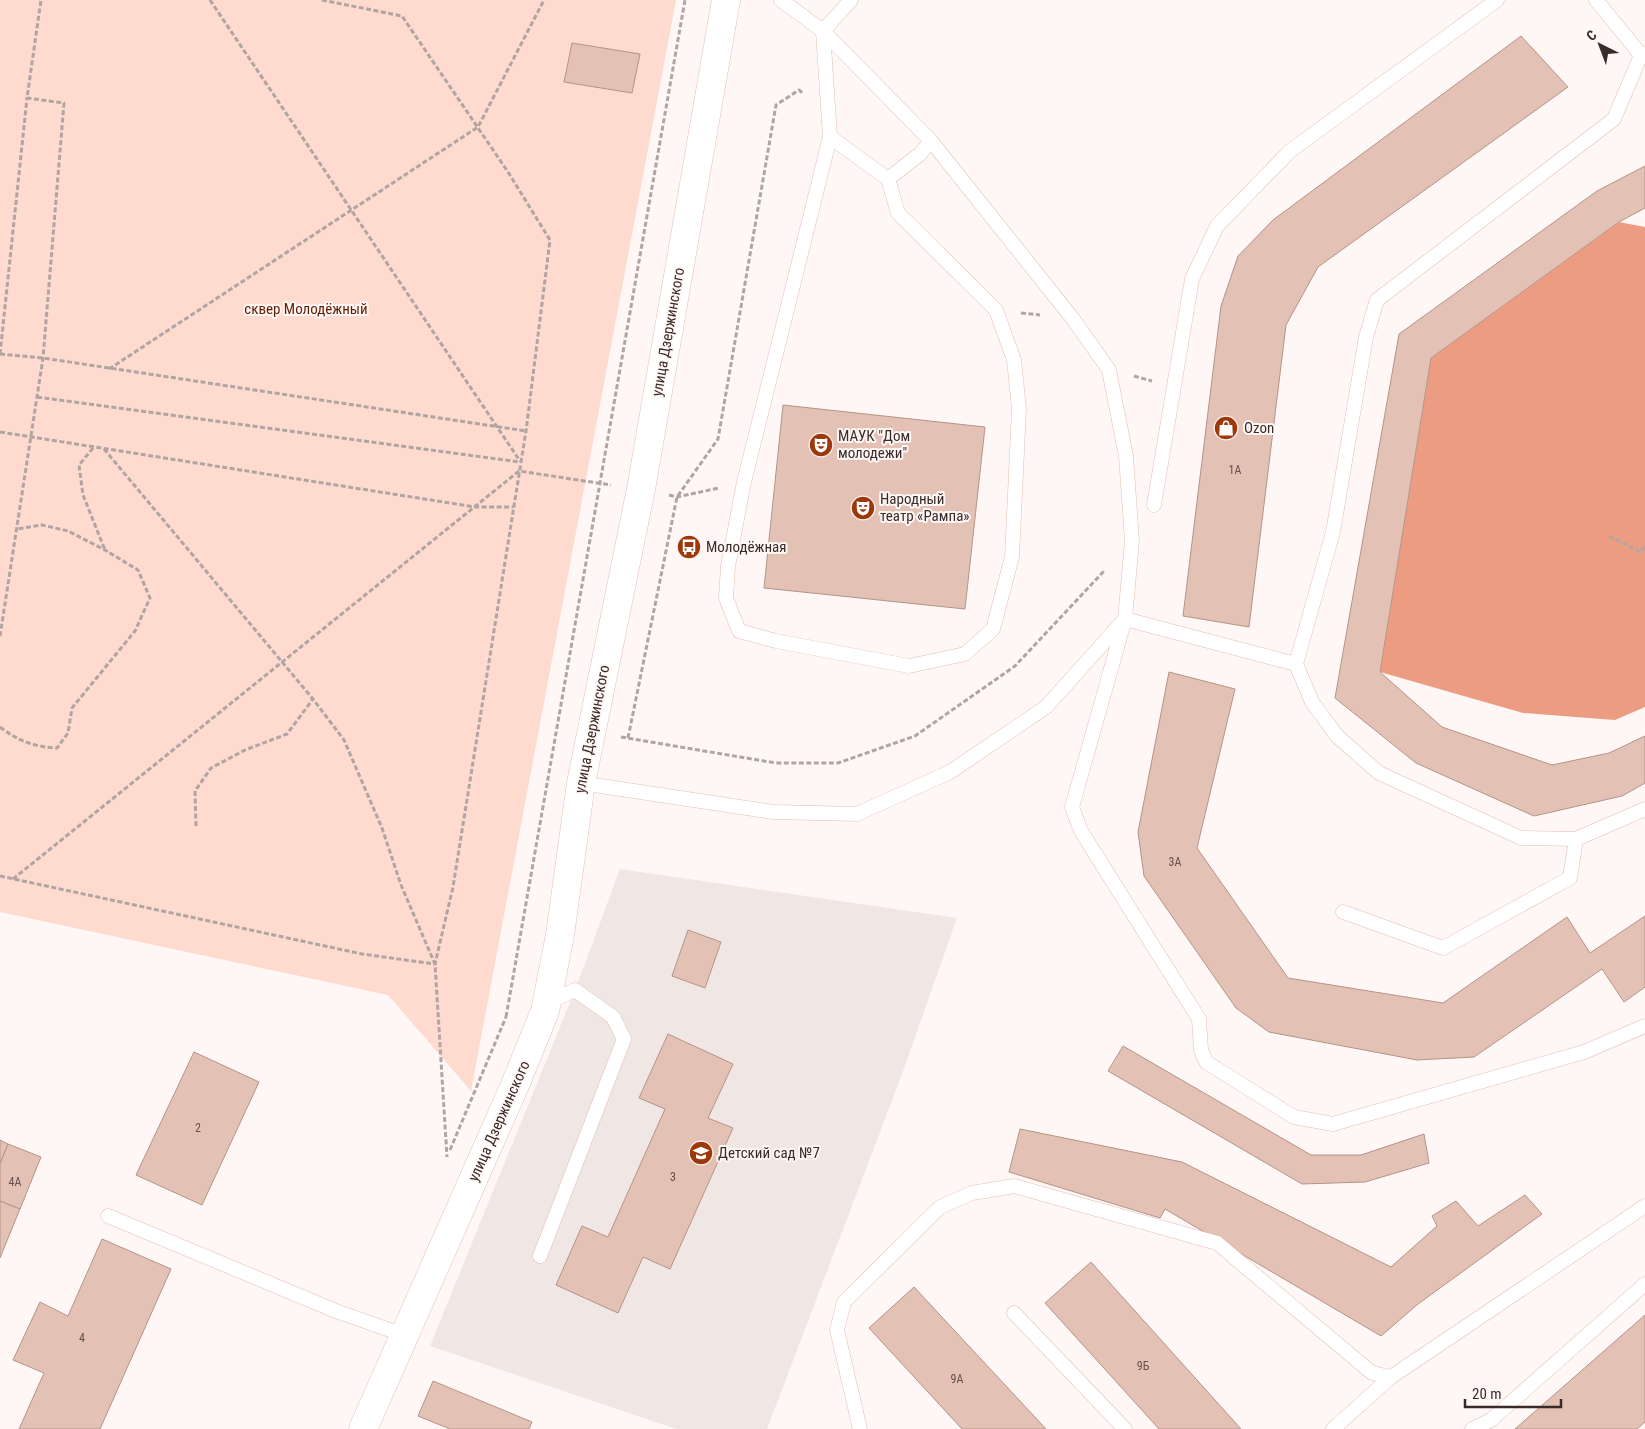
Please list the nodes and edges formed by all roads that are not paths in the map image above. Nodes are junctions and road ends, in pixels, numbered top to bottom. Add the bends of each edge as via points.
1 (726, 0) edge
2 (781, 0) edge
3 (850, 0) edge
4 (1497, 0) edge
5 (1596, 0) edge
6 (823, 31) junction
7 (1643, 55) edge
8 (830, 137) junction
9 (932, 141) junction
10 (888, 179) junction
11 (1154, 505) dead end
12 (1125, 619) junction
13 (1296, 664) junction
14 (581, 783) junction
15 (1645, 809) edge
16 (1576, 839) junction
17 (1343, 912) dead end
18 (546, 1004) junction
19 (1645, 1026) edge
20 (1645, 1206) edge
21 (108, 1216) dead end
22 (540, 1256) dead end
23 (1645, 1284) edge
24 (1014, 1313) dead end
25 (404, 1335) junction
26 (1391, 1377) junction
27 (364, 1429) edge
28 (860, 1429) edge
29 (1125, 1429) edge
30 (1334, 1429) edge
31 (1472, 1429) edge

1 - 14 street, улица Дзержинского via 641,489
2 - 6 lane
3 - 6 lane
4 - 11 lane via 1290,151 1217,226 1192,279
5 - 7 lane
6 - 8 lane
6 - 9 lane
7 - 13 lane via 1614,120 1377,300 1366,337 1333,532
8 - 10 lane
8 - 10 lane via 744,482 728,566 726,598 739,631 909,666 965,654 993,629 1012,557 1019,409 1014,360 996,310 898,214
9 - 10 lane
9 - 12 lane via 1073,319 1109,370 1126,456 1132,541
12 - 13 lane
12 - 14 lane via 1046,707 950,772 857,814 772,812
12 - 19 lane via 1072,807 1081,831 1200,1019 1201,1050 1206,1062 1294,1118 1333,1124 1584,1052
13 - 16 lane via 1312,702 1337,736 1379,773 1522,838
14 - 18 street, улица Дзержинского via 560,936
15 - 16 lane
16 - 17 lane via 1570,878 1443,948
18 - 22 lane via 574,990 613,1017 624,1039
18 - 25 street, улица Дзержинского via 516,1085
20 - 26 lane
21 - 25 lane via 336,1311
23 - 31 lane via 1491,1420
24 - 29 lane
25 - 27 street, улица Дзержинского
26 - 28 lane via 1372,1373 1217,1243 1014,1186 972,1193 940,1207 844,1302 837,1330
26 - 30 lane

